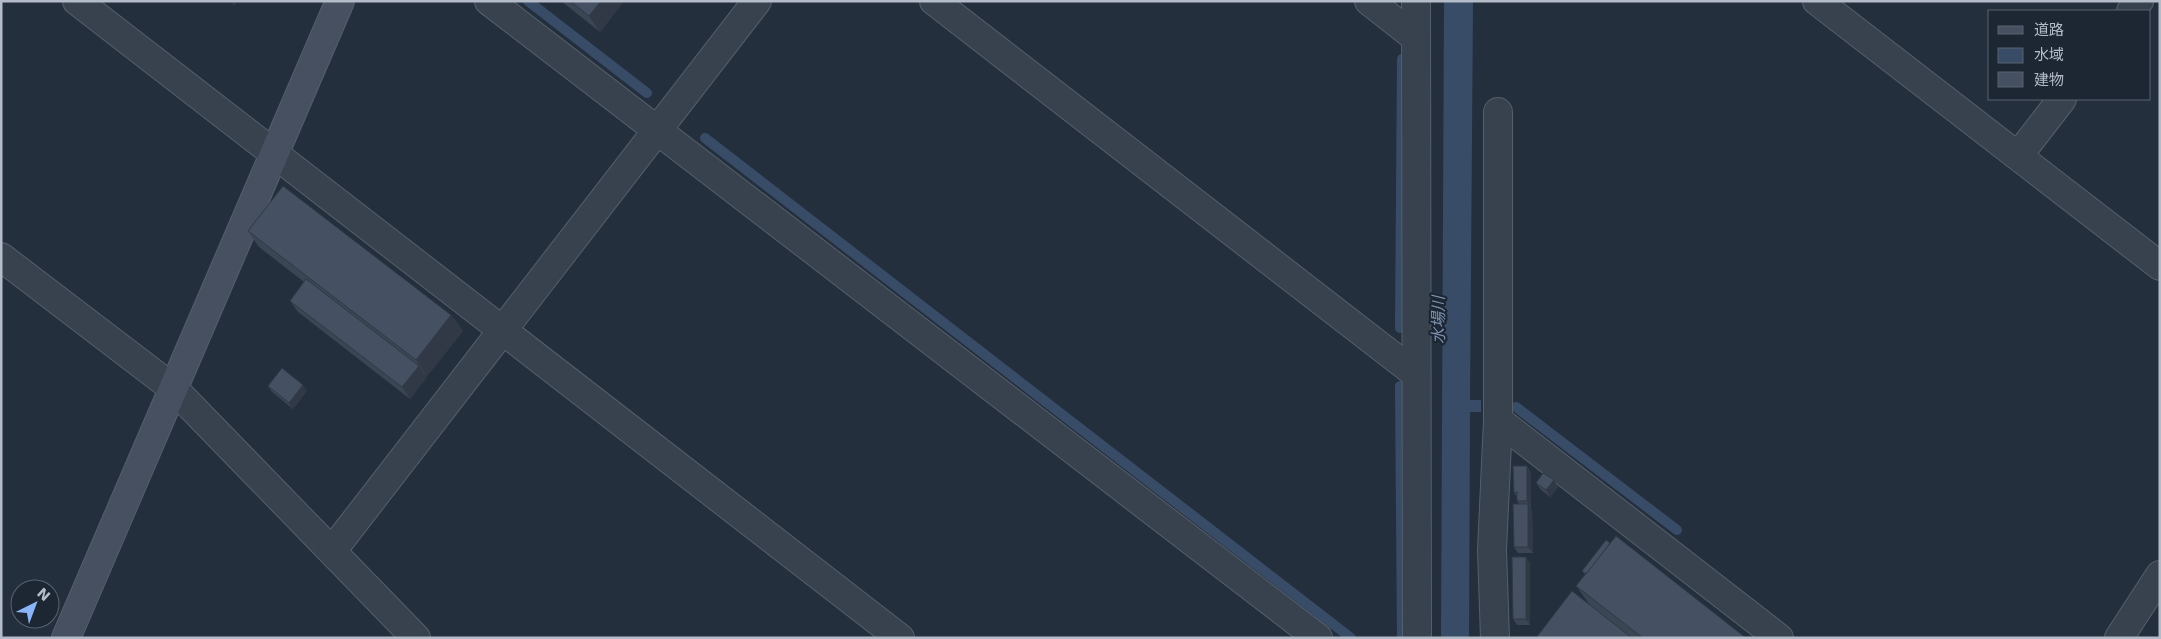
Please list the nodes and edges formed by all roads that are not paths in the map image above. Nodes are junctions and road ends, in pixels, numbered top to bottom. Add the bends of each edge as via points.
1 (77, 1) edge
2 (340, 1) edge
3 (489, 1) edge
4 (757, 1) edge
5 (934, 1) edge
6 (1369, 1) edge
7 (1416, 1) edge
8 (1818, 1) edge
9 (1416, 38) junction
10 (2061, 100) edge
11 (1498, 112) dead end
12 (657, 130) junction
13 (276, 155) junction
14 (2018, 156) junction
15 (1, 256) edge
16 (2160, 266) edge
17 (502, 330) junction
18 (1416, 374) junction
19 (174, 389) junction
20 (1498, 420) junction
21 (332, 551) junction
22 (2160, 575) edge
23 (1303, 634) edge
24 (66, 638) edge
25 (416, 638) edge
26 (900, 638) edge
27 (1417, 638) edge
28 (1495, 638) edge
29 (1779, 638) edge
30 (2118, 638) edge

1 - 13 street
2 - 13 street
3 - 12 street
4 - 12 street
5 - 18 street
6 - 9 street
7 - 9 street
8 - 14 street
9 - 18 street
10 - 14 street
11 - 20 street
12 - 17 street
12 - 23 street
13 - 17 street
13 - 19 street
14 - 16 street
15 - 19 street
17 - 21 street
17 - 26 street
18 - 27 street
19 - 21 street
19 - 24 street
20 - 28 street via 1492,550
20 - 29 street
21 - 25 street
22 - 30 street

